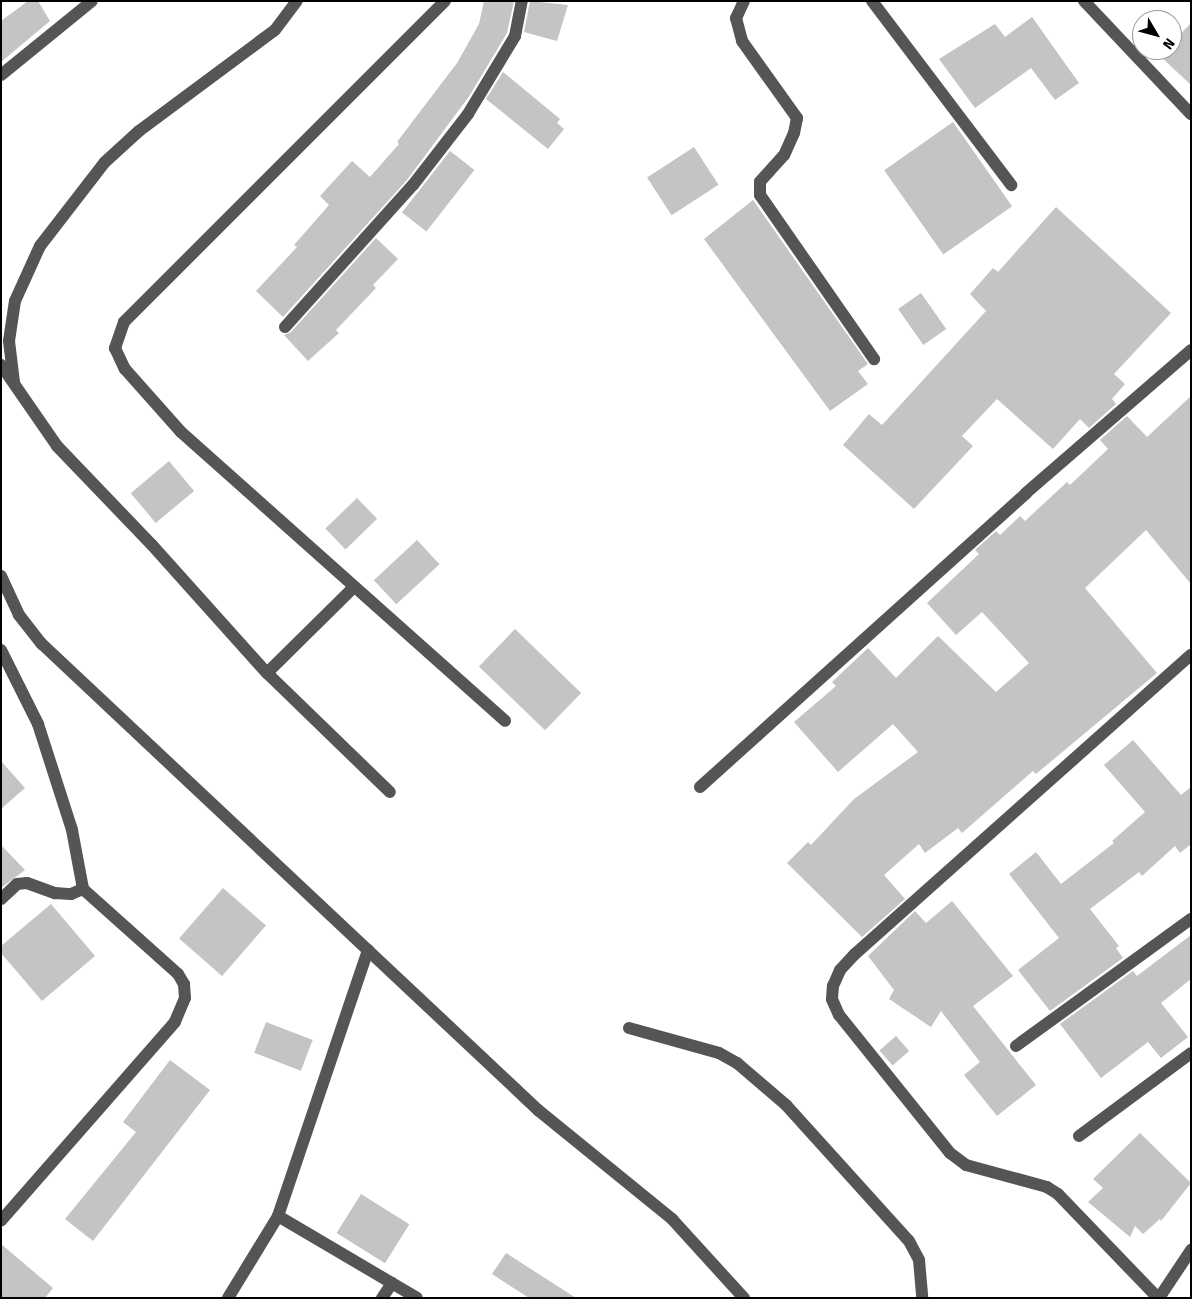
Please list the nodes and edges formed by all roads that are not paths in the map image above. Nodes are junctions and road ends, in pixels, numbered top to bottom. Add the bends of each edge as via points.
1 (92, 1) edge
2 (297, 1) edge
3 (445, 1) edge
4 (522, 1) edge
5 (744, 1) edge
6 (872, 1) edge
7 (1084, 1) edge
8 (1, 75) edge
9 (1190, 113) edge
10 (1011, 185) dead end
11 (285, 327) dead end
12 (1191, 350) edge
13 (874, 359) dead end
14 (1, 365) edge
15 (15, 385) junction
16 (1, 576) edge
17 (354, 587) junction
18 (1, 650) edge
19 (1191, 655) edge
20 (267, 673) junction
21 (505, 721) dead end
22 (700, 786) dead end
23 (390, 792) dead end
24 (83, 889) junction
25 (1, 899) edge
26 (1191, 919) edge
27 (368, 950) junction
28 (629, 1028) dead end
29 (1016, 1046) dead end
30 (1191, 1053) edge
31 (1079, 1136) dead end
32 (278, 1216) junction
33 (1, 1221) edge
34 (1191, 1250) edge
35 (392, 1283) junction
36 (228, 1298) edge
37 (382, 1298) edge
38 (417, 1298) edge
39 (744, 1298) edge
40 (922, 1298) edge
41 (1158, 1298) edge

1 - 8 street
2 - 15 street via 275,30 139,131 105,162 40,246 15,301 9,341
3 - 17 street via 124,322 114,348 125,369 181,432
4 - 11 street via 515,36 468,114 413,185
5 - 13 street via 736,18 742,41 792,107 796,118 794,133 784,155 760,182 760,195
6 - 10 street
7 - 9 street
12 - 22 street via 1018,500
14 - 15 street
15 - 20 street via 57,446 152,545
16 - 27 street via 19,615 42,644
17 - 20 street
17 - 21 street
18 - 24 street via 38,724 72,830
19 - 41 street via 855,954 840,970 832,993 839,1015 950,1153 966,1164 1047,1187 1058,1194
20 - 23 street
24 - 25 street via 71,894 55,893 27,883 16,884
24 - 33 street via 178,974 184,984 185,998 175,1022
26 - 29 street
27 - 32 street
27 - 39 street via 538,1110 672,1219
28 - 40 street via 719,1053 737,1063 786,1106 909,1241 919,1260
30 - 31 street
32 - 35 street
32 - 36 street
34 - 41 street
35 - 37 street
35 - 38 street

